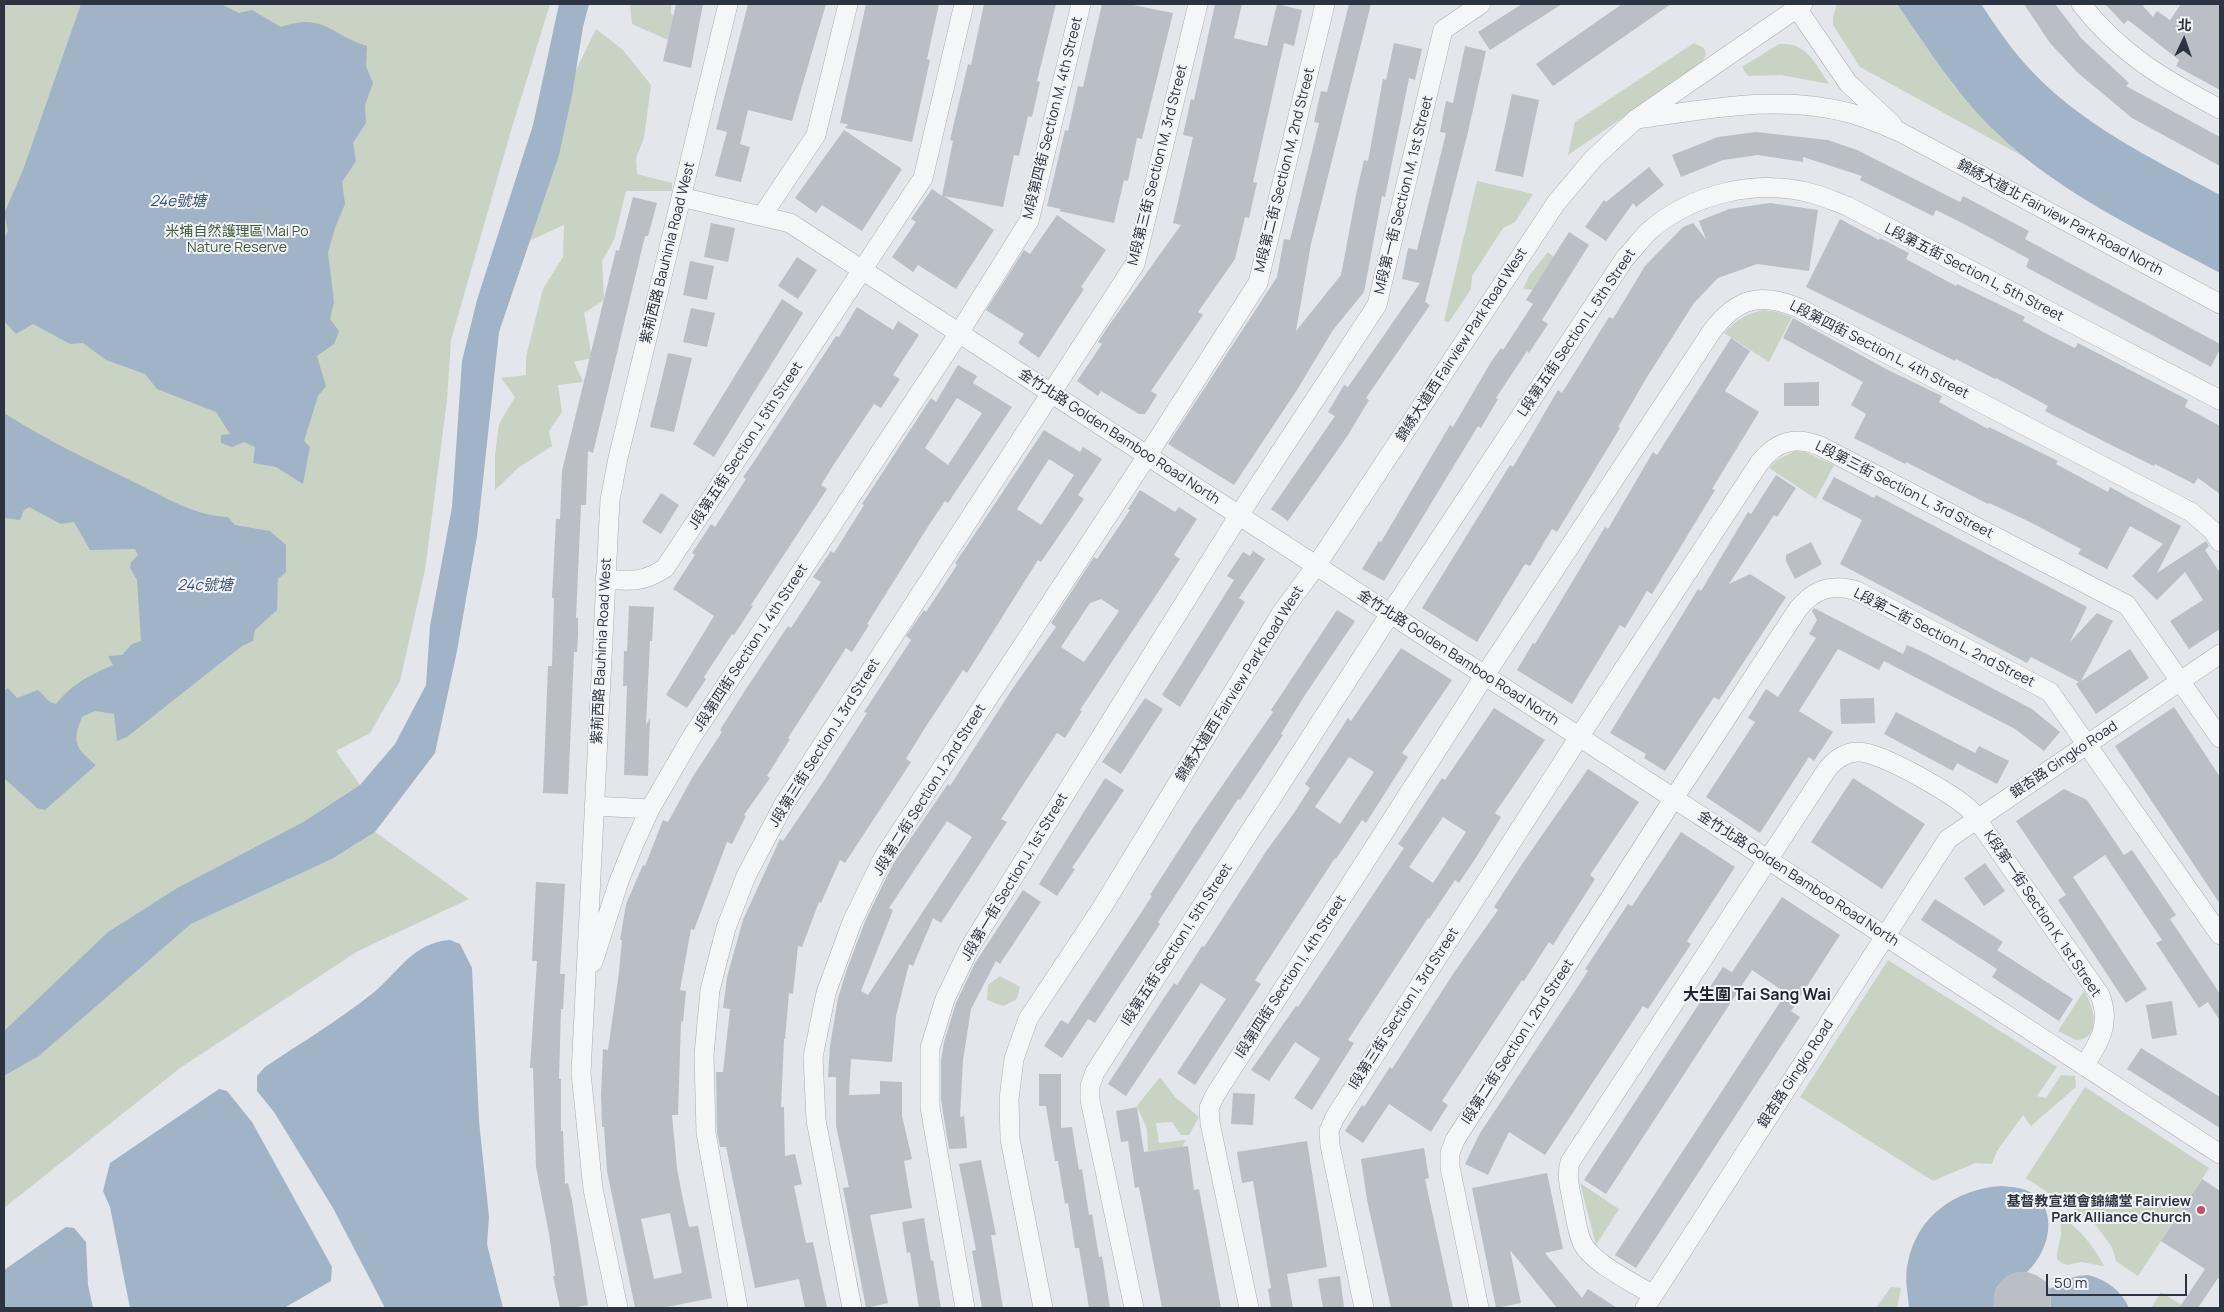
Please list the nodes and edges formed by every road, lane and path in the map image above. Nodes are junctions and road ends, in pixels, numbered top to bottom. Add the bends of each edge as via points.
1 (728, 4) edge
2 (848, 4) edge
3 (964, 4) edge
4 (1081, 4) edge
5 (1198, 4) edge
6 (1325, 4) edge
7 (1481, 4) edge
8 (2081, 4) edge
9 (1798, 5) edge
10 (2220, 109) edge
11 (1636, 119) junction
12 (1900, 132) junction
13 (681, 197) junction
14 (762, 216) junction
15 (862, 270) junction
16 (2220, 304) edge
17 (959, 334) junction
18 (1050, 393) junction
19 (2220, 400) edge
20 (1147, 456) junction
21 (1238, 516) junction
22 (2220, 542) edge
23 (1316, 566) junction
24 (605, 580) junction
25 (1390, 614) junction
26 (2220, 654) edge
27 (1485, 675) junction
28 (2180, 681) junction
29 (1579, 737) junction
30 (2220, 738) edge
31 (2087, 744) junction
32 (1674, 798) junction
33 (594, 806) junction
34 (650, 809) junction
35 (1977, 819) junction
36 (1768, 860) junction
37 (2220, 935) edge
38 (1885, 936) junction
39 (585, 985) junction
40 (2084, 1066) junction
41 (2220, 1154) edge
42 (1649, 1302) edge
43 (618, 1308) edge
44 (738, 1308) edge
45 (852, 1308) edge
46 (965, 1308) edge
47 (1043, 1308) edge
48 (1134, 1308) edge
49 (1249, 1308) edge
50 (1364, 1308) edge
51 (1479, 1308) edge

1 - 13 street, 紫荊西路 Bauhinia Road West
2 - 14 street via 816,135
3 - 15 street, J段第五街 Section J, 5th Street via 922,178
4 - 17 street, M段第四街 Section M, 4th Street via 1029,221
5 - 18 street, M段第三街 Section M, 3rd Street via 1135,264
6 - 20 street, M段第二街 Section M, 2nd Street via 1258,283
7 - 21 street, M段第一街 Section M, 1st Street via 1444,30 1377,305
8 - 10 street via 2118,44 2144,66
9 - 11 street, 錦綉大道西 Fairview Park Road West
9 - 12 street via 1848,83
11 - 12 street via 1746,104 1799,104 1851,113
11 - 23 street, 錦綉大道西 Fairview Park Road West via 1594,158 1556,203
12 - 16 street, 錦綉大道北 Fairview Park Road North
13 - 14 street, 金竹北路 Golden Bamboo Road North
13 - 24 street, 紫荊西路 Bauhinia Road West via 613,479
14 - 15 street, 金竹北路 Golden Bamboo Road North via 790,223
15 - 17 street, 金竹北路 Golden Bamboo Road North
15 - 24 street, J段第五街 Section J, 5th Street via 665,568 652,577 637,581
17 - 18 street, 金竹北路 Golden Bamboo Road North
17 - 34 street, J段第四街 Section J, 4th Street via 692,738
18 - 20 street, 金竹北路 Golden Bamboo Road North
18 - 44 street, J段第三街 Section J, 3rd Street via 784,804 746,876 726,928 710,990 704,1055 705,1113
19 - 25 street, L段第五街 Section L, 5th Street via 1847,206 1814,194 1779,188 1744,189 1709,197 1677,212 1649,232 1625,258
20 - 21 street, 金竹北路 Golden Bamboo Road North
20 - 45 street, J段第二街 Section J, 2nd Street via 883,858 852,922 826,992 813,1057 816,1120
21 - 23 street, 金竹北路 Golden Bamboo Road North
21 - 46 street, J段第一街 Section J, 1st Street via 970,947 945,999 930,1048 930,1107
22 - 27 street, L段第四街 Section L, 4th Street via 2212,530 2182,507 1799,308 1780,300 1760,299 1741,304 1724,315 1712,331
23 - 25 street, 金竹北路 Golden Bamboo Road North
23 - 47 street, 錦綉大道西 Fairview Park Road West via 1282,612 1101,909 1028,1019 1014,1059 1009,1099 1010,1139
24 - 33 street, 紫荊西路 Bauhinia Road West
25 - 27 street, 金竹北路 Golden Bamboo Road North
25 - 48 street, I段第五街 Section I, 5th Street via 1095,1072 1090,1100
26 - 28 street, 銀杏路 Gingko Road
27 - 29 street, 金竹北路 Golden Bamboo Road North
27 - 49 street, I段第四街 Section I, 4th Street via 1212,1102 1210,1123
28 - 29 street, L段第三街 Section L, 3rd Street via 2127,605 1820,446 1807,440 1793,440 1774,447 1760,462
28 - 30 street, L段第三街 Section L, 3rd Street
28 - 31 street, 銀杏路 Gingko Road
29 - 32 street, 金竹北路 Golden Bamboo Road North
29 - 50 street, I段第三街 Section I, 3rd Street via 1329,1131
31 - 32 street, L段第二街 Section L, 2nd Street via 2050,692 1857,591 1831,587 1812,595 1798,609
31 - 35 street, 銀杏路 Gingko Road
31 - 37 street, L段第二街 Section L, 2nd Street
32 - 36 street, 金竹北路 Golden Bamboo Road North
32 - 51 street, I段第二街 Section I, 2nd Street via 1455,1140 1450,1153 1450,1167
33 - 34 street
33 - 39 street, 紫荊西路 Bauhinia Road West
34 - 39 street, J段第四街 Section J, 4th Street via 619,881
35 - 36 street, K段第一街 Section K, 1st Street via 1964,804 1945,791 1868,752 1850,753 1828,768
35 - 38 street, 銀杏路 Gingko Road via 1944,845
35 - 40 street, K段第一街 Section K, 1st Street via 2100,995 2105,1026
36 - 38 street, 金竹北路 Golden Bamboo Road North
36 - 42 street, K段第一街 Section K, 1st Street via 1574,1155 1568,1169 1579,1235 1585,1248
38 - 40 street, 金竹北路 Golden Bamboo Road North
38 - 42 street, 銀杏路 Gingko Road
39 - 43 street, 紫荊西路 Bauhinia Road West via 581,1073 593,1189
40 - 41 street, 金竹北路 Golden Bamboo Road North

